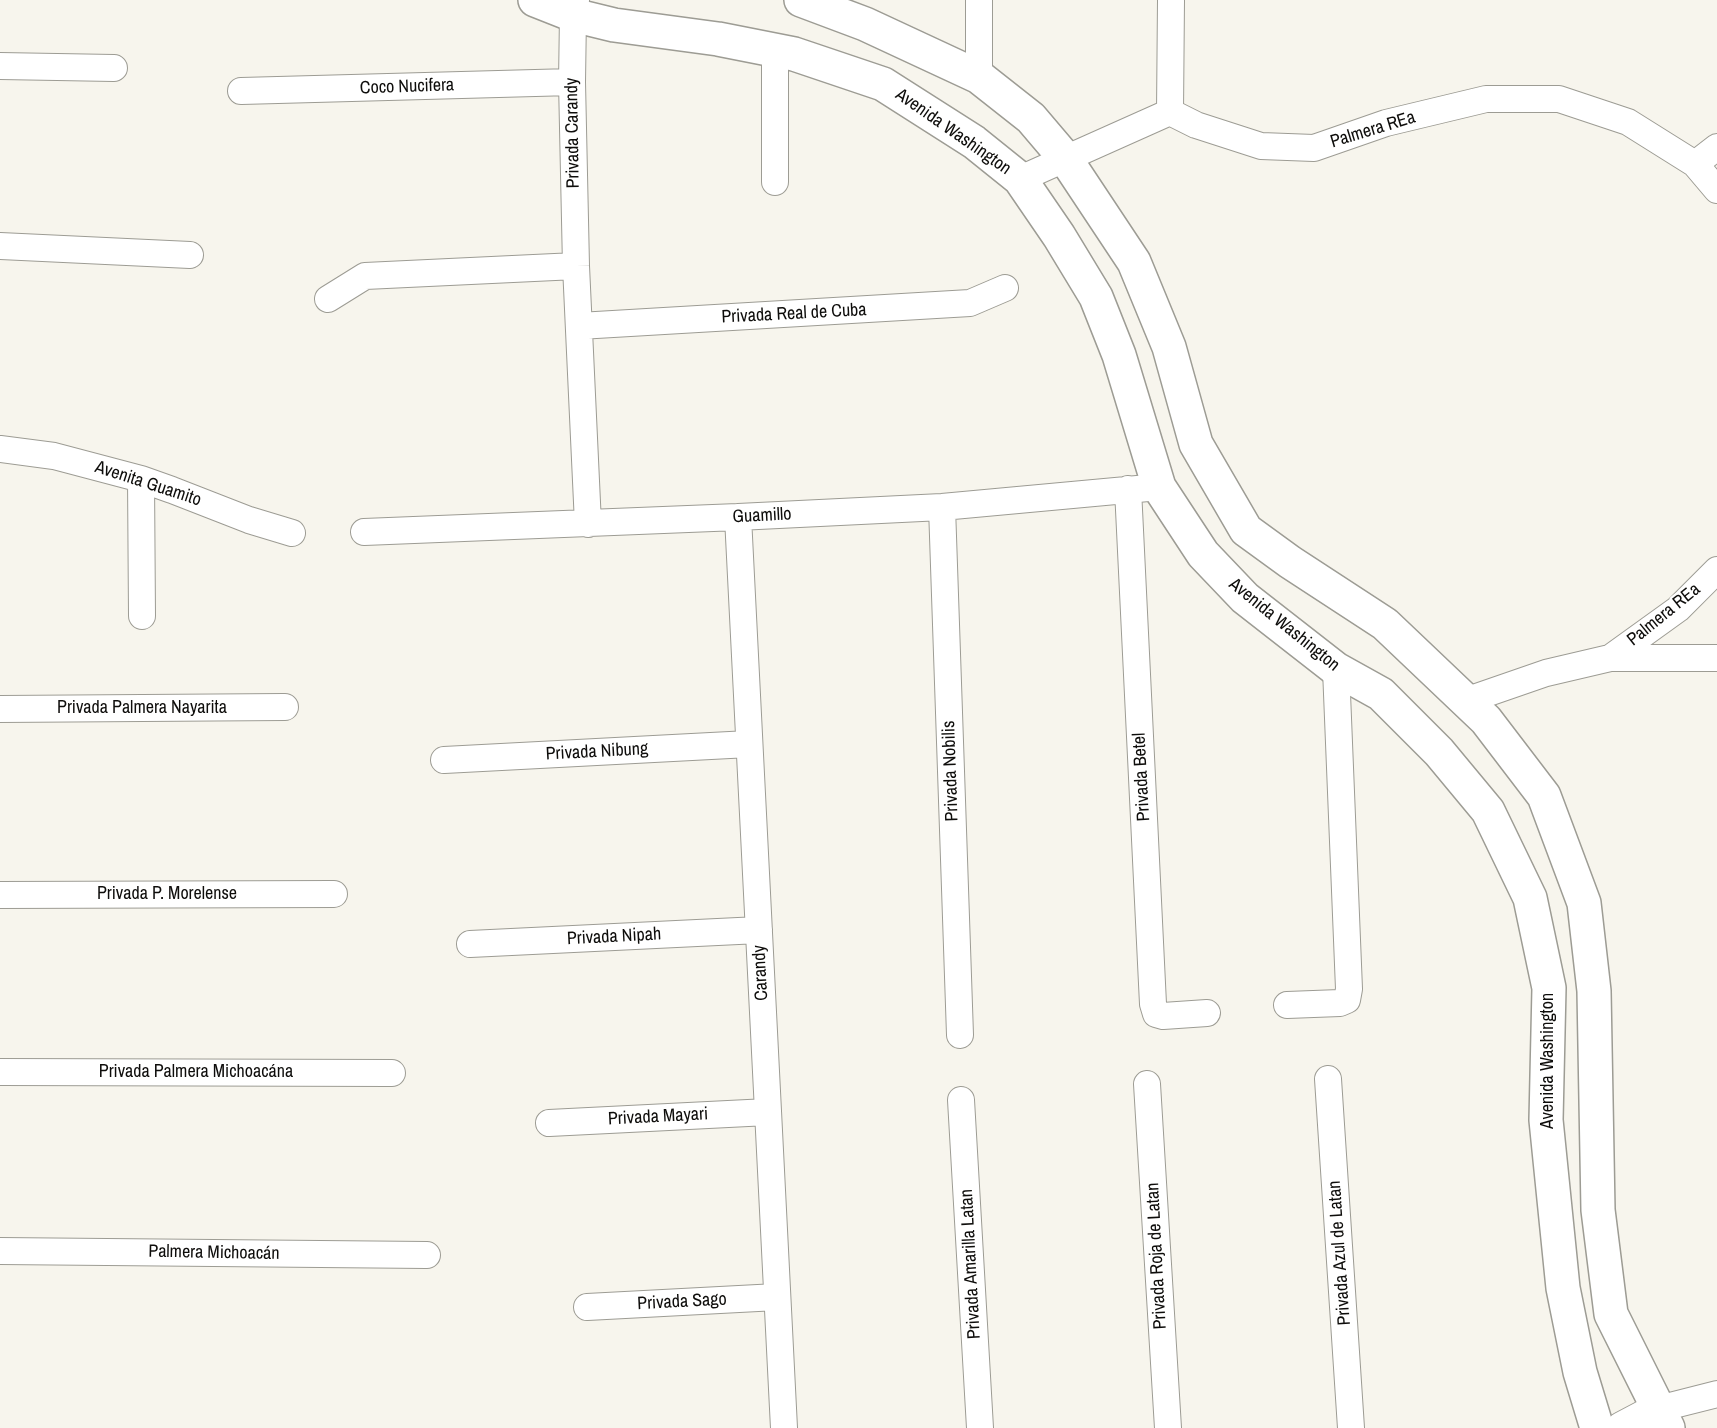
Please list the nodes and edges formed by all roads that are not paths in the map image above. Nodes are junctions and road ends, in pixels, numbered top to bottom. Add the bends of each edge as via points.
1 (535, 0) edge
2 (801, 0) edge
3 (979, 0) edge
4 (1171, 0) edge
5 (575, 8) edge
6 (775, 50) junction
7 (0, 66) edge
8 (114, 68) dead end
9 (979, 77) junction
10 (572, 82) junction
11 (241, 91) dead end
12 (1170, 112) junction
13 (1717, 147) edge
14 (1065, 158) junction
15 (1695, 164) junction
16 (1020, 179) junction
17 (775, 182) dead end
18 (1717, 190) edge
19 (0, 246) edge
20 (190, 255) dead end
21 (576, 266) junction
22 (1005, 288) dead end
23 (327, 299) dead end
24 (579, 326) junction
25 (0, 450) edge
26 (141, 479) junction
27 (1143, 488) junction
28 (942, 507) junction
29 (738, 517) junction
30 (588, 524) junction
31 (364, 532) dead end
32 (292, 533) dead end
33 (1717, 570) edge
34 (142, 616) dead end
35 (1610, 658) junction
36 (1717, 658) edge
37 (1336, 669) junction
38 (1465, 701) junction
39 (285, 707) dead end
40 (0, 709) edge
41 (749, 744) junction
42 (444, 760) dead end
43 (334, 894) dead end
44 (0, 895) edge
45 (759, 930) junction
46 (470, 944) dead end
47 (1287, 1005) dead end
48 (1207, 1013) dead end
49 (960, 1035) dead end
50 (0, 1072) edge
51 (392, 1073) dead end
52 (1328, 1079) dead end
53 (1146, 1084) dead end
54 (961, 1100) dead end
55 (768, 1112) junction
56 (549, 1123) dead end
57 (0, 1251) edge
58 (427, 1255) dead end
59 (777, 1297) junction
60 (587, 1306) dead end
61 (1717, 1394) edge
62 (1663, 1419) edge
63 (784, 1428) edge
64 (980, 1428) edge
65 (1168, 1428) edge
66 (1352, 1428) edge
67 (1597, 1428) edge
68 (1622, 1428) edge

1 - 5 main road, Avenida Washington
2 - 9 main road via 865,24
3 - 9 street
4 - 12 street
5 - 6 main road, Avenida Washington via 614,25
5 - 10 street, Privada Carandy
6 - 16 main road, Avenida Washington via 883,84 974,142
6 - 17 street
7 - 8 street
9 - 14 main road via 1031,118
10 - 11 street, Coco Nucifera
10 - 21 street, Privada Carandy
12 - 14 street
12 - 15 street, Palmera REa via 1196,125 1261,146 1314,148 1386,123 1486,99 1559,99 1628,122
13 - 15 street
14 - 16 street
14 - 38 main road via 1134,262 1169,347 1197,444 1246,530 1385,624
15 - 18 street, Palmera REa
16 - 27 main road, Avenida Washington via 1096,297 1119,356
19 - 20 street
21 - 23 street via 365,276
21 - 24 street, Privada Carandy
22 - 24 street, Privada Real de Cuba via 970,303
24 - 30 street, Privada Carandy
25 - 26 street, Avenita Guamito via 54,456
26 - 32 street, Avenita Guamito
26 - 34 street
27 - 28 street, Guamillo
27 - 37 main road, Avenida Washington via 1245,598
27 - 48 street, Privada Betel via 1153,1004 1156,1014 1163,1016
28 - 29 street, Guamillo
28 - 49 street, Privada Nobilis
29 - 30 street, Guamillo
29 - 41 street, Carandy
30 - 31 street, Guamillo
33 - 35 street, Palmera REa via 1678,609
35 - 36 street
35 - 38 street via 1546,673
37 - 47 street via 1349,989 1347,1000 1340,1003
37 - 67 main road, Avenida Washington via 1381,694 1439,752 1488,811 1530,898 1549,988 1546,1120 1563,1288 1580,1372
38 - 62 main road via 1486,720 1544,796 1584,903 1594,991 1598,1210 1611,1314
39 - 40 street, Privada Palmera Nayarita
41 - 42 street, Privada Nibung
41 - 45 street, Carandy
43 - 44 street, Privada P. Morelense
45 - 46 street, Privada Nipah
45 - 55 street, Carandy
50 - 51 street, Privada Palmera Michoacána
52 - 66 street, Privada Azul de Latan
53 - 65 street, Privada Roja de Latan
54 - 64 street, Privada Amarilla Latan
55 - 56 street, Privada Mayari
55 - 59 street, Carandy
57 - 58 street, Palmera Michoacán
59 - 60 street, Privada Sago
59 - 63 street, Carandy
61 - 62 street
62 - 68 street

